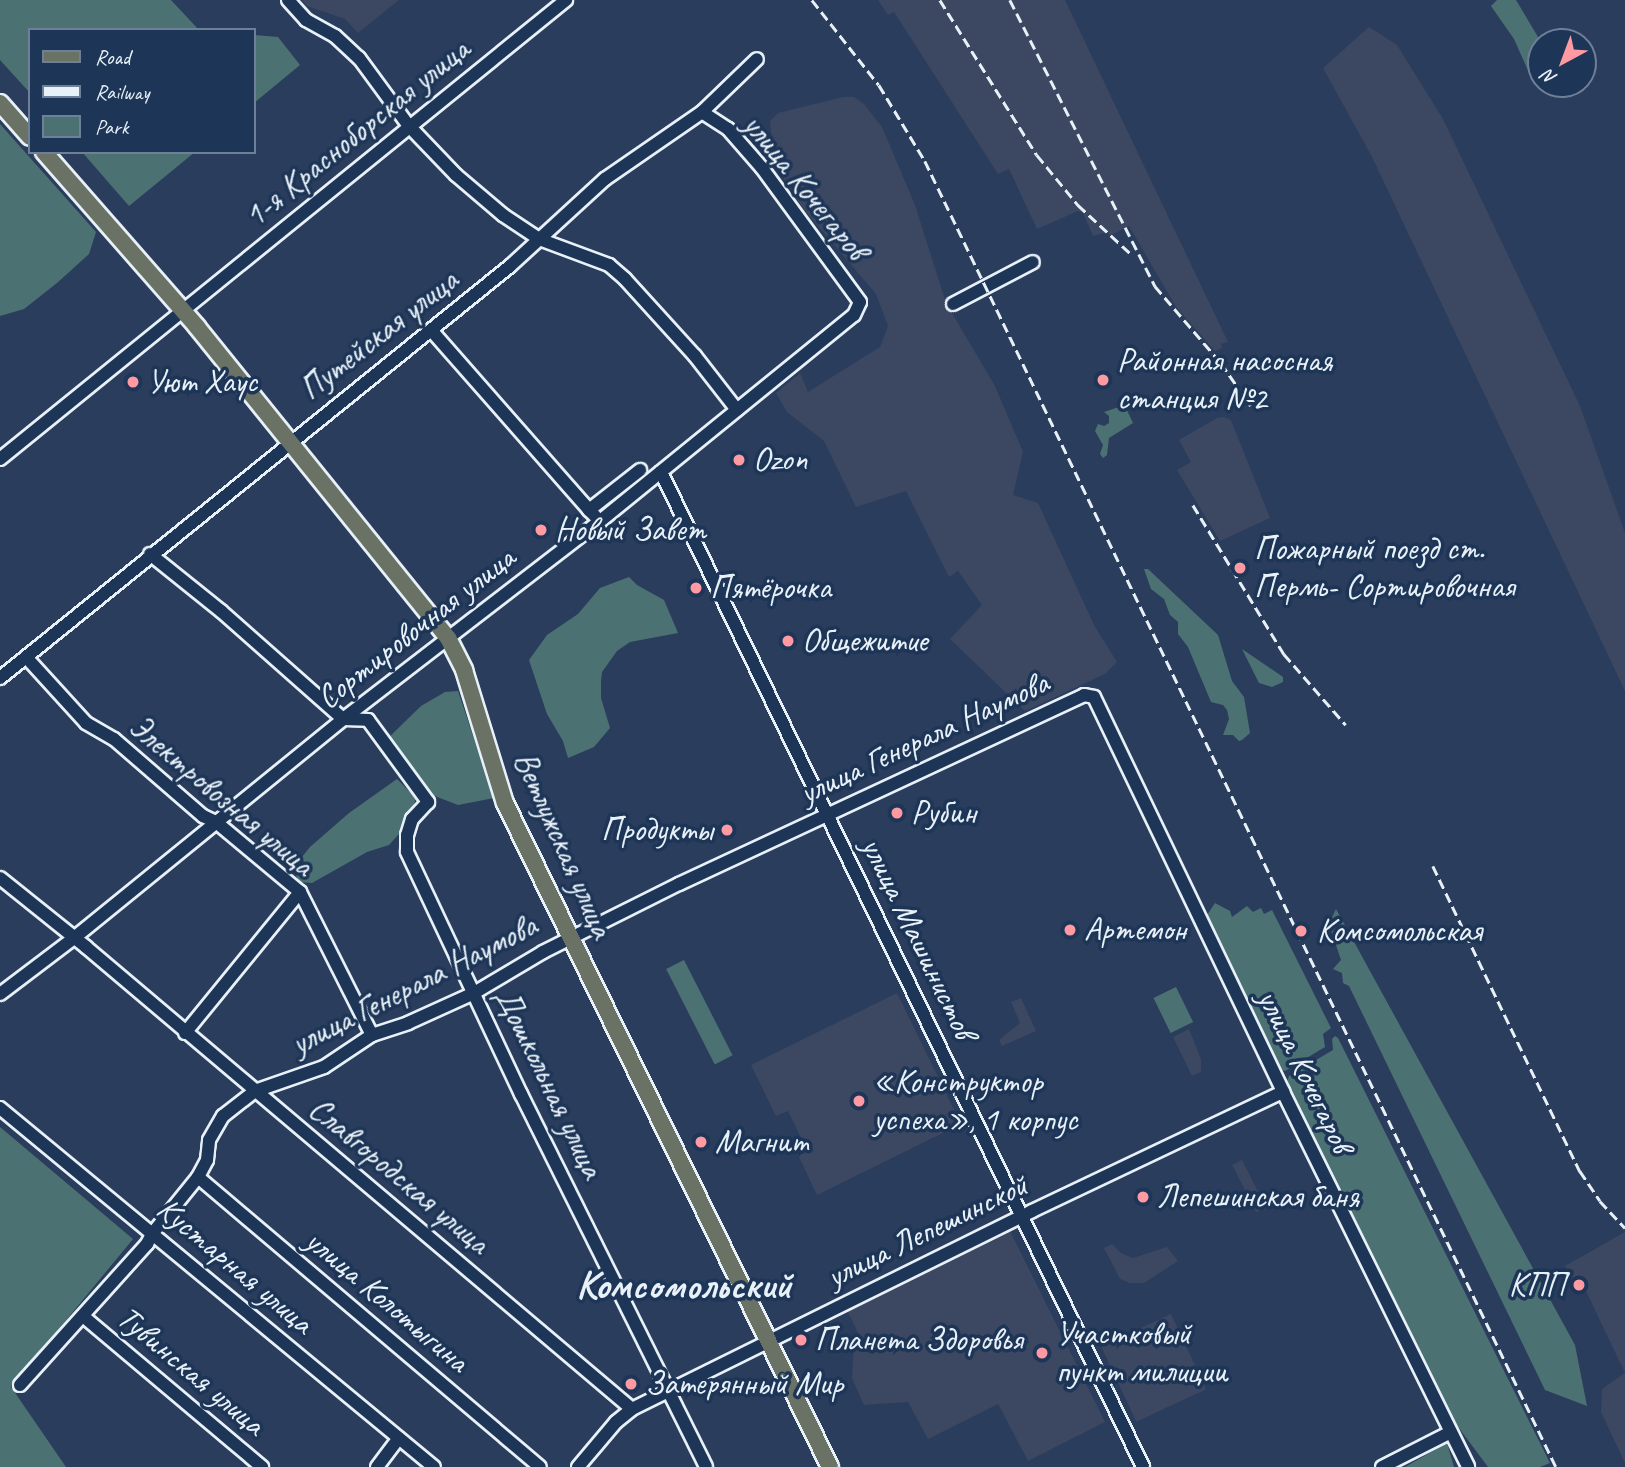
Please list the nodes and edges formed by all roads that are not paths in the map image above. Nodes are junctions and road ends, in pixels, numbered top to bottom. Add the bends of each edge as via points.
1 (288, 0) edge
2 (566, 0) edge
3 (757, 59) dead end
4 (0, 103) edge
5 (702, 112) junction
6 (410, 126) junction
7 (28, 134) edge
8 (46, 154) edge
9 (539, 239) junction
10 (1033, 262) dead end
11 (860, 302) joint
12 (953, 304) dead end
13 (182, 311) junction
14 (431, 330) junction
15 (737, 410) junction
16 (291, 441) junction
17 (0, 459) edge
18 (640, 470) dead end
19 (661, 472) junction
20 (589, 510) junction
21 (599, 522) junction
22 (150, 554) junction
23 (448, 638) junction
24 (26, 657) junction
25 (0, 678) edge
26 (1094, 697) joint
27 (343, 719) junction
28 (826, 815) junction
29 (216, 822) junction
30 (0, 878) edge
31 (300, 892) junction
32 (74, 938) junction
33 (570, 939) junction
34 (0, 993) edge
35 (474, 993) junction
36 (185, 1033) junction
37 (372, 1035) junction
38 (255, 1091) junction
39 (1283, 1092) junction
40 (0, 1108) edge
41 (198, 1177) junction
42 (1021, 1216) junction
43 (152, 1234) junction
44 (84, 1317) junction
45 (769, 1340) junction
46 (20, 1385) dead end
47 (669, 1390) junction
48 (632, 1409) junction
49 (1451, 1432) junction
50 (399, 1438) junction
51 (262, 1467) edge
52 (377, 1467) edge
53 (434, 1467) edge
54 (540, 1467) edge
55 (578, 1467) edge
56 (706, 1467) edge
57 (830, 1467) edge
58 (1143, 1467) edge
59 (1382, 1467) edge
60 (1468, 1467) edge

1 - 6 street via 306,20 335,36 359,58
2 - 6 street, 1-я Красноборская улица
3 - 5 street, Путейская улица
4 - 7 main road
5 - 9 street, Путейская улица via 605,179
5 - 11 street, улица Кочегаров via 728,129 762,168
6 - 9 street via 456,175
6 - 13 street, 1-я Красноборская улица
8 - 13 main road, Ветлужская улица
9 - 14 street, Путейская улица
9 - 15 street via 608,265 625,279
10 - 12 street
11 - 15 street, Сортировочная улица via 854,315
13 - 16 main road, Ветлужская улица
13 - 17 street, 1-я Красноборская улица
14 - 16 street, Путейская улица
14 - 20 street
15 - 19 street, Сортировочная улица
16 - 22 street, Путейская улица
16 - 23 main road, Ветлужская улица
18 - 20 street
19 - 21 street, Сортировочная улица
19 - 28 street, улица Машинистов
20 - 21 street
21 - 23 street, Сортировочная улица
22 - 24 street, Путейская улица
22 - 27 street, Дошкольная улица
23 - 27 street, Сортировочная улица
23 - 33 main road, Ветлужская улица via 464,670 505,803
24 - 25 street, Путейская улица
24 - 29 street, Электровозная улица via 86,723 114,739 203,816
26 - 28 street, улица Генерала Наумова via 1084,695
26 - 39 street, улица Кочегаров
27 - 29 street, Сортировочная улица
27 - 35 street, Дошкольная улица via 368,720 428,802 412,819 407,852
28 - 33 street, улица Генерала Наумова
28 - 42 street, улица Машинистов
29 - 31 street, Электровозная улица
29 - 32 street, Сортировочная улица
30 - 32 street, Славгородская улица
31 - 36 street
31 - 37 street, Электровозная улица
32 - 34 street, Сортировочная улица
32 - 36 street, Славгородская улица
33 - 35 street, улица Генерала Наумова
33 - 45 main road, Ветлужская улица
35 - 37 street, улица Генерала Наумова
35 - 47 street, Дошкольная улица
36 - 38 street, Славгородская улица
37 - 38 street, улица Генерала Наумова via 324,1067
38 - 41 street, улица Генерала Наумова via 223,1116 209,1140
38 - 48 street, Славгородская улица
39 - 42 street, улица Лепешинской
39 - 49 street, улица Кочегаров
40 - 43 street, Кустарная улица
41 - 43 street, улица Генерала Наумова
41 - 54 street, улица Колотыгина
42 - 45 street, улица Лепешинской
42 - 58 street, улица Машинистов
43 - 44 street, улица Генерала Наумова
43 - 50 street, Кустарная улица
44 - 46 street, улица Генерала Наумова
44 - 51 street, Тувинская улица
45 - 47 street, улица Лепешинской
45 - 57 main road, Ветлужская улица
47 - 48 street, улица Лепешинской
47 - 56 street, Дошкольная улица
48 - 55 street, улица Лепешинской
49 - 59 street
49 - 60 street, улица Кочегаров
50 - 52 street
50 - 53 street, Кустарная улица

